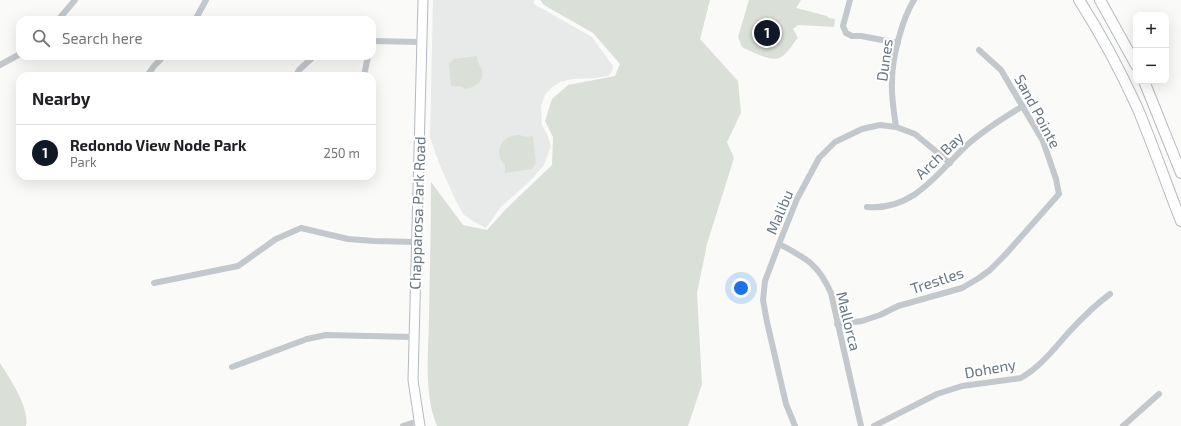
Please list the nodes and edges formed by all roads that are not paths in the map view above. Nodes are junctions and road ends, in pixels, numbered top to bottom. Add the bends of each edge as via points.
1 (75, 0) edge
2 (206, 0) edge
3 (423, 0) edge
4 (850, 0) edge
5 (914, 0) edge
6 (1079, 0) edge
7 (1100, 0) edge
8 (61, 16) edge
9 (196, 16) edge
10 (376, 41) edge
11 (421, 42) junction
12 (898, 43) junction
13 (979, 50) dead end
14 (16, 56) edge
15 (160, 60) edge
16 (310, 60) edge
17 (367, 60) edge
18 (1133, 60) edge
19 (0, 65) edge
20 (150, 72) edge
21 (299, 72) edge
22 (365, 72) edge
23 (1145, 84) edge
24 (1022, 106) junction
25 (896, 127) junction
26 (950, 163) junction
27 (1181, 173) edge
28 (1059, 194) joint
29 (867, 207) dead end
30 (1181, 221) edge
31 (416, 242) junction
32 (779, 244) junction
33 (154, 283) dead end
34 (1110, 294) dead end
35 (837, 324) junction
36 (413, 337) junction
37 (232, 367) dead end
38 (1159, 394) dead end
39 (419, 424) edge
40 (403, 426) edge
41 (795, 426) edge
42 (861, 426) edge
43 (874, 426) edge
44 (1123, 426) edge

1 - 8 street
2 - 9 street
3 - 11 street, Chapparosa Park Road
4 - 12 street via 844,24 846,33
5 - 12 street, Dunes
6 - 30 main road via 1102,37 1131,95
7 - 18 main road
10 - 11 street
11 - 31 street, Chapparosa Park Road
12 - 25 street, Dunes via 892,81
13 - 24 street, Sand Pointe via 1001,70
14 - 19 street
15 - 20 street
16 - 21 street
17 - 22 street
23 - 27 main road
24 - 26 street, Arch Bay via 966,146
24 - 28 street, Sand Pointe via 1043,141
25 - 26 street, Malibu via 916,134
25 - 32 street, Malibu via 880,124 862,129 835,142 819,158 808,177
26 - 29 street, Arch Bay via 916,194 886,208
28 - 35 street, Trestles via 990,270 962,288 898,306 868,319
31 - 33 street via 348,239 301,228 276,239 238,266
31 - 36 street, Chapparosa Park Road
32 - 35 street, Mallorca via 803,256 824,278 831,293
32 - 41 street, Malibu via 765,281 762,300 783,391
34 - 43 street, Doheny via 1083,318 1037,367 1021,378 962,386 937,394
35 - 42 street, Mallorca
36 - 37 street via 326,335 307,338
36 - 39 street, Chapparosa Park Road via 412,380
38 - 44 street
39 - 40 street

